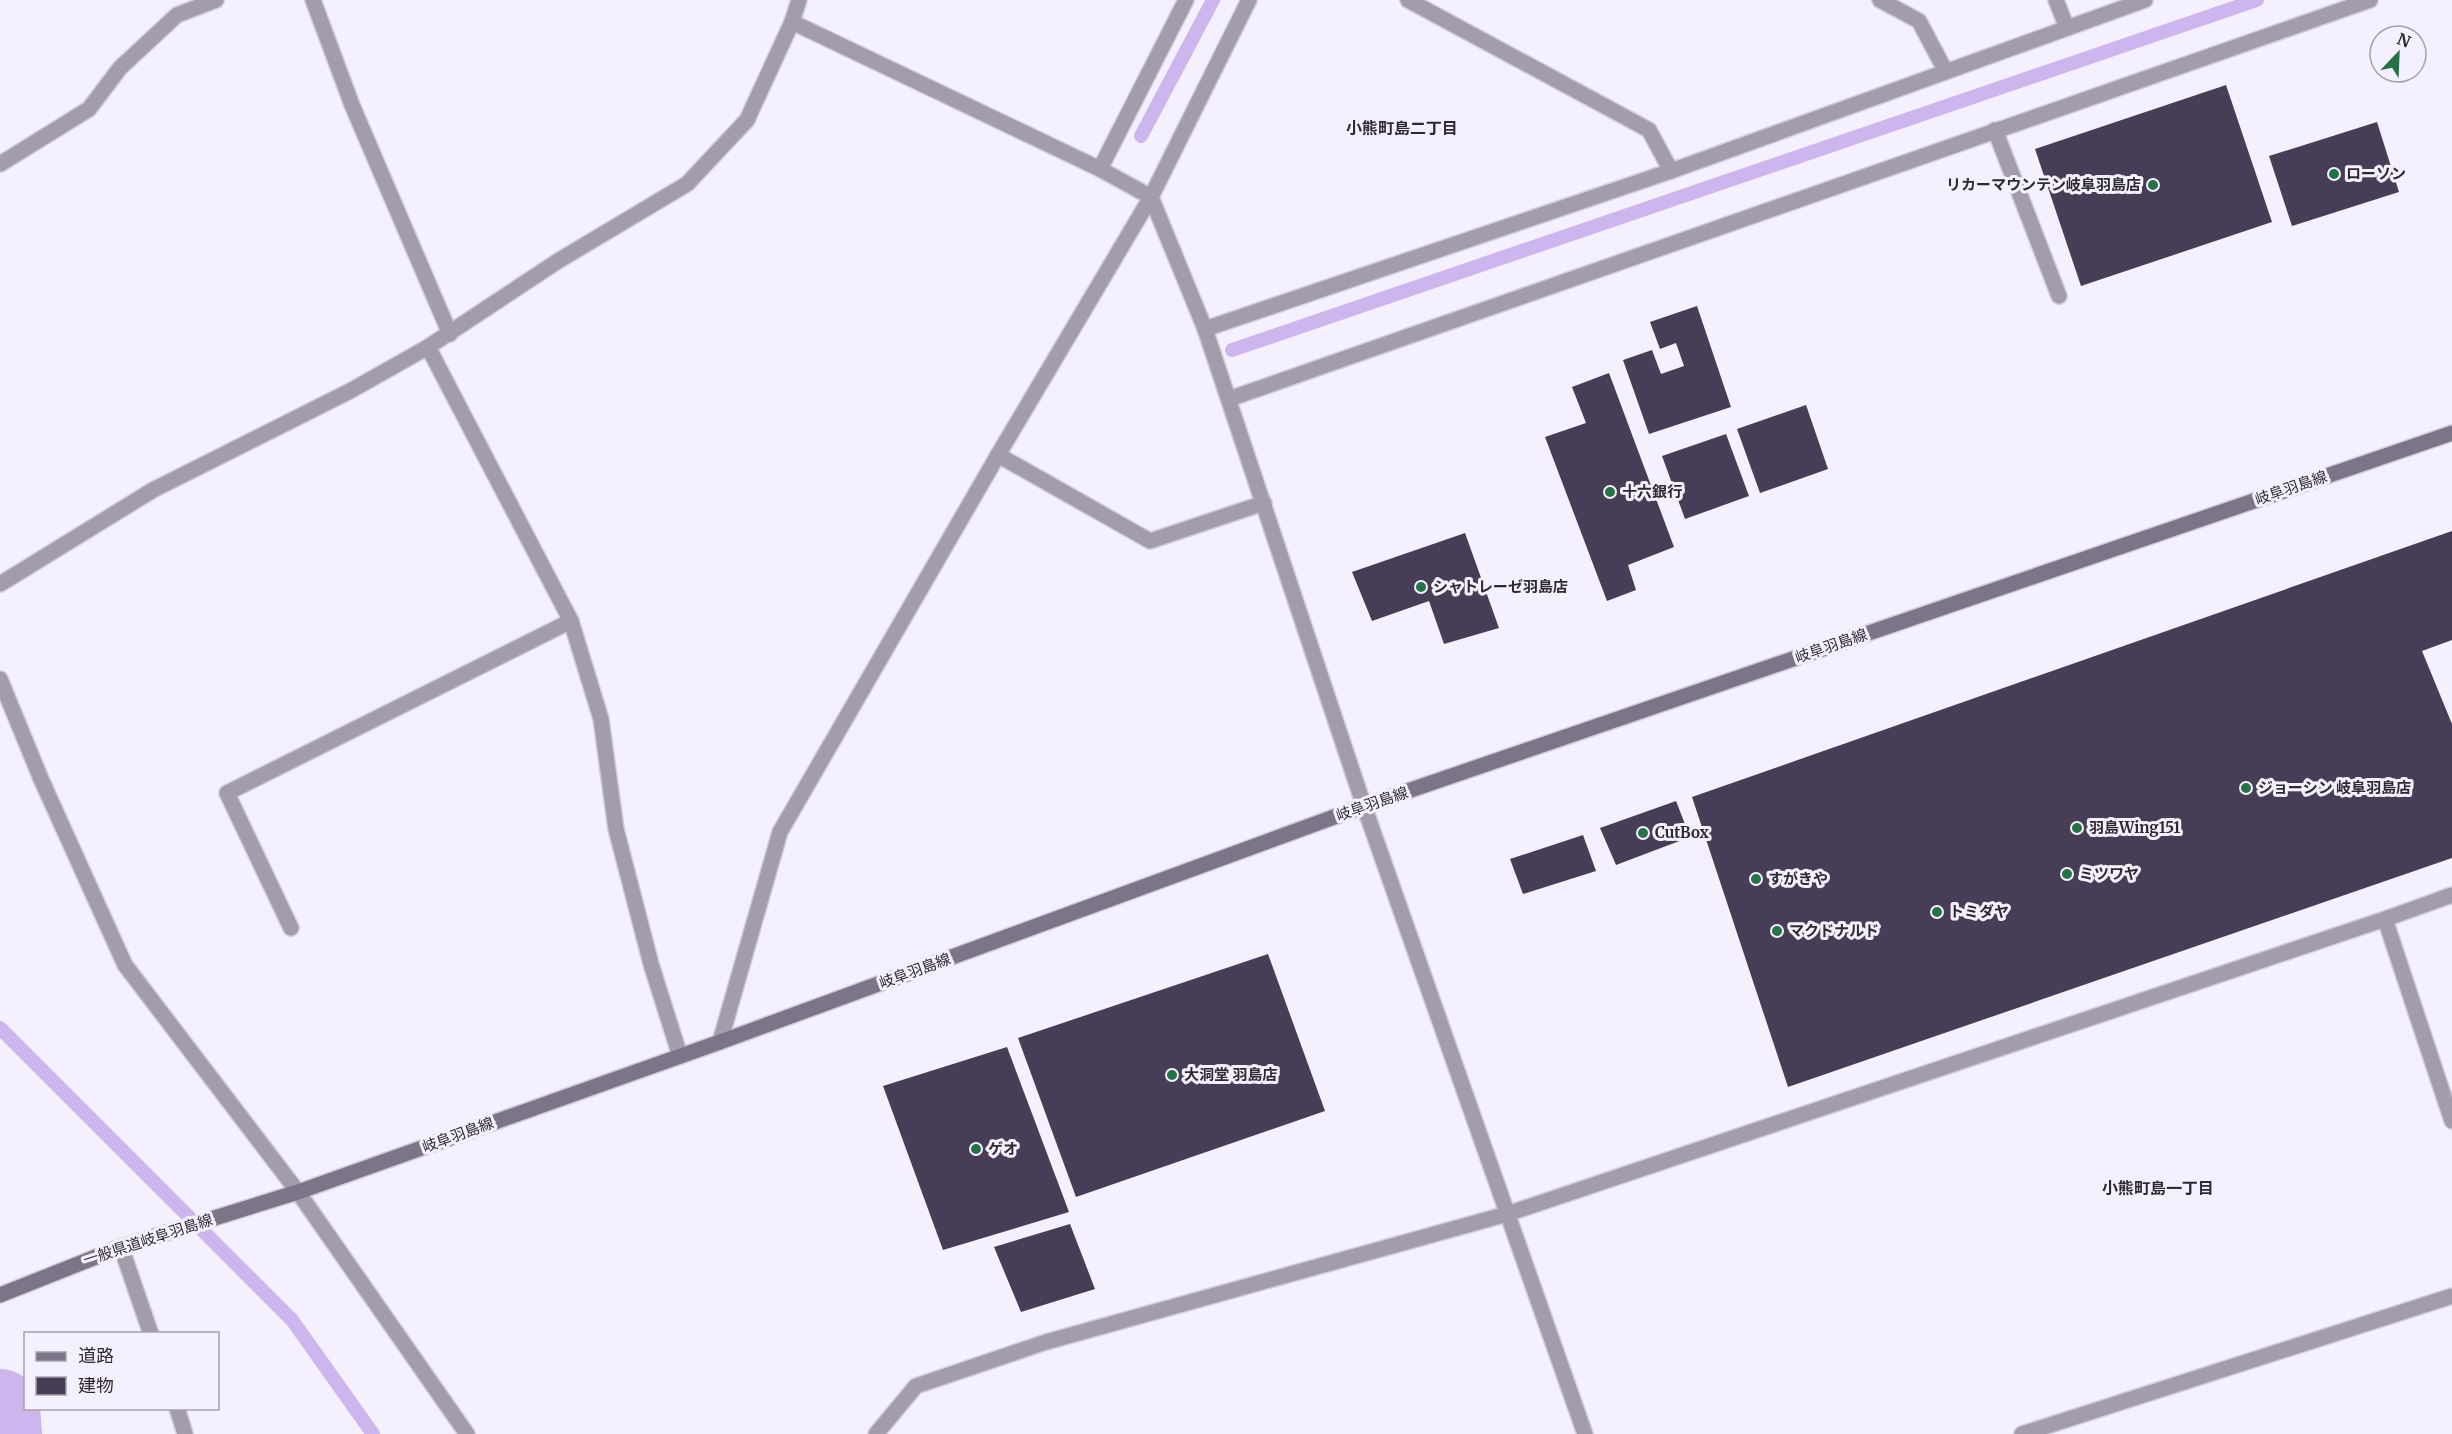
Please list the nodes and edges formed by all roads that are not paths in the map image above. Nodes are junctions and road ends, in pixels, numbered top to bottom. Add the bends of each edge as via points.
1 (216, 0) edge
2 (313, 0) edge
3 (799, 0) edge
4 (1186, 0) edge
5 (1249, 0) edge
6 (1408, 0) edge
7 (1880, 0) edge
8 (2056, 0) edge
9 (2145, 0) edge
10 (2370, 0) edge
11 (792, 22) junction
12 (2067, 28) junction
13 (1945, 70) junction
14 (1995, 130) junction
15 (0, 164) edge
16 (1100, 169) junction
17 (1671, 171) junction
18 (1151, 197) junction
19 (2060, 296) dead end
20 (1205, 329) junction
21 (450, 334) junction
22 (428, 347) junction
23 (1229, 399) junction
24 (2452, 433) edge
25 (998, 455) junction
26 (1264, 503) junction
27 (0, 584) edge
28 (571, 621) junction
29 (0, 679) edge
30 (1364, 806) junction
31 (2452, 895) edge
32 (2385, 919) junction
33 (291, 928) dead end
34 (720, 1042) junction
35 (680, 1056) junction
36 (2452, 1121) edge
37 (298, 1192) junction
38 (1507, 1214) junction
39 (121, 1247) junction
40 (0, 1295) edge
41 (2452, 1296) edge
42 (150, 1332) edge
43 (178, 1410) edge
44 (185, 1434) edge
45 (467, 1434) edge
46 (876, 1434) edge
47 (1585, 1434) edge
48 (2022, 1434) edge

1 - 15 street via 177,15 120,68 89,109
2 - 21 street via 352,105
3 - 11 street
4 - 16 street
5 - 18 street
6 - 17 street via 1649,130
7 - 13 street via 1919,21
8 - 12 street
9 - 12 street
10 - 14 street
11 - 16 street
11 - 21 street via 747,120 687,184 558,261
12 - 13 street
13 - 17 street
14 - 19 street
14 - 23 street
16 - 18 street
17 - 20 street
18 - 20 street
18 - 25 street
20 - 23 street
21 - 22 street
22 - 27 street via 350,391 153,490
22 - 28 street
23 - 26 street
24 - 30 main road, 岐阜羽島線
25 - 26 street via 1150,541
25 - 34 street via 780,832
26 - 30 street
28 - 33 street via 227,793
28 - 35 street via 601,719 616,829
29 - 37 street via 125,965
30 - 34 main road, 岐阜羽島線
30 - 38 street
31 - 32 street
32 - 36 street
32 - 38 street
34 - 35 main road, 岐阜羽島線
35 - 37 main road, 岐阜羽島線
37 - 39 main road, 一般県道岐阜羽島線
37 - 45 street
38 - 46 street via 1046,1342 916,1386
38 - 47 street
39 - 40 main road, 一般県道岐阜羽島線
39 - 42 street
41 - 48 street
43 - 44 street

